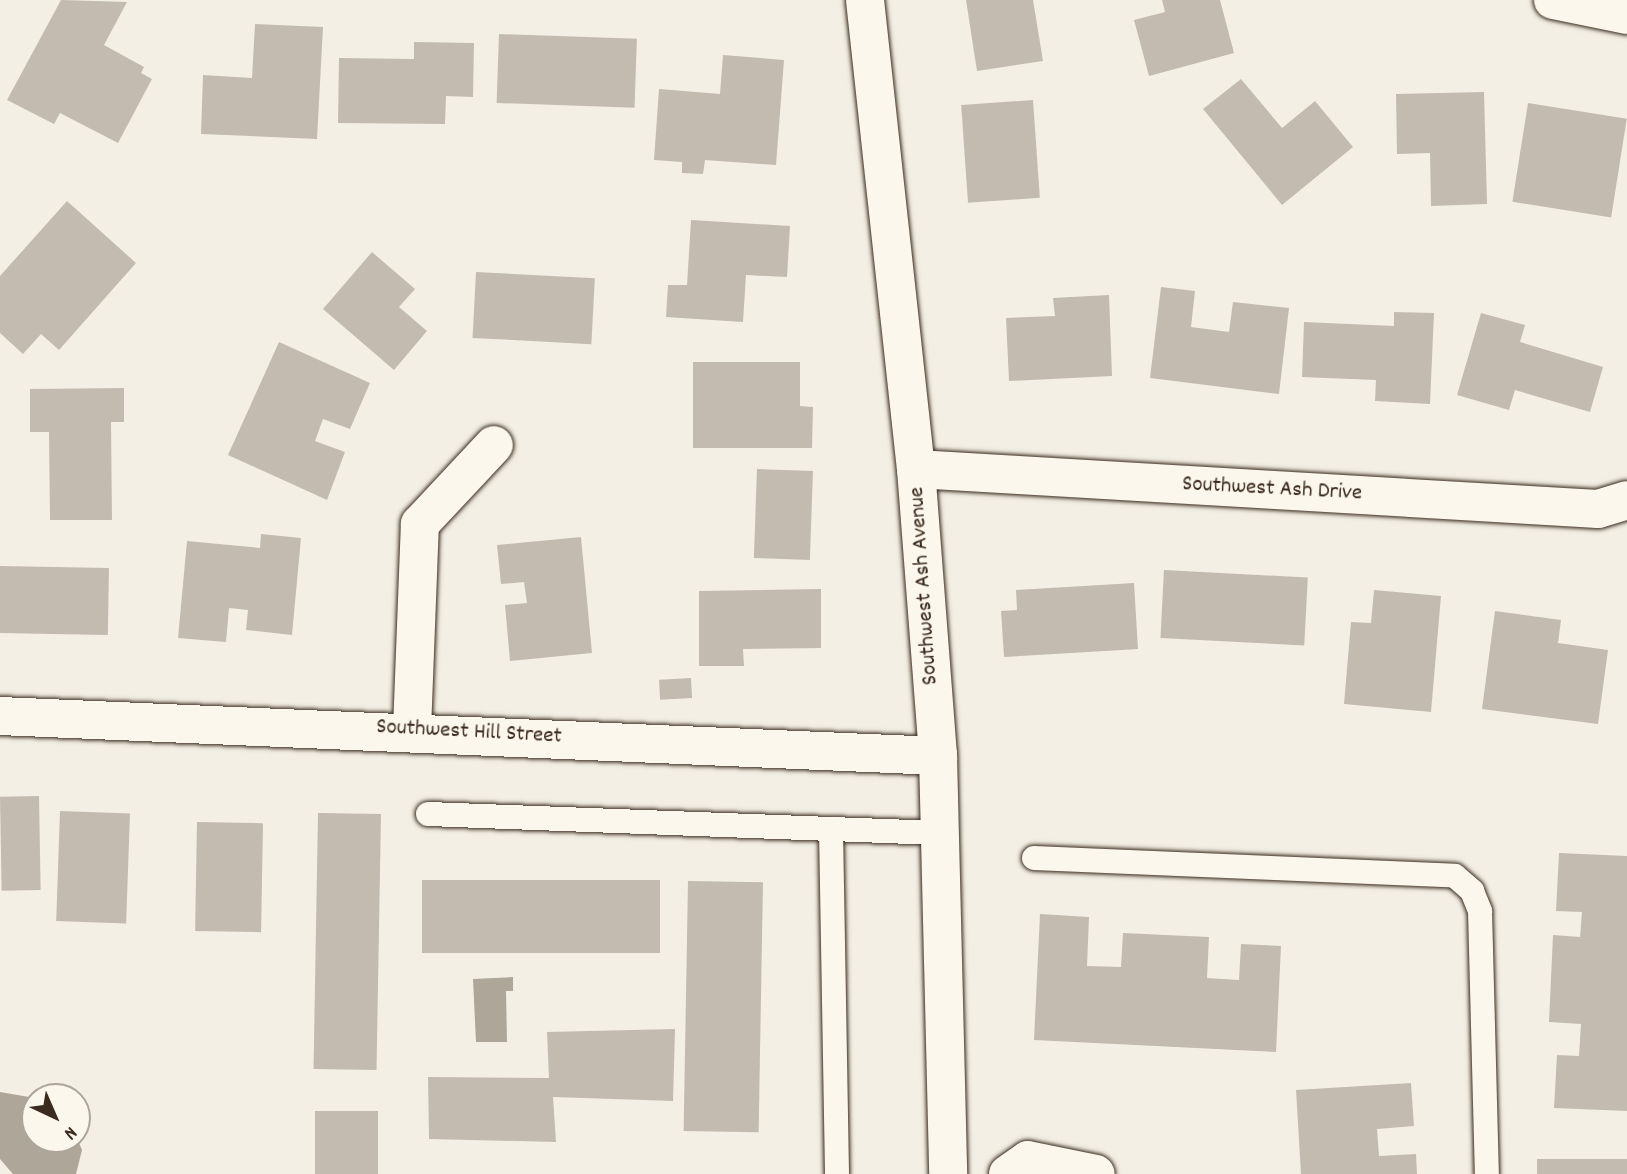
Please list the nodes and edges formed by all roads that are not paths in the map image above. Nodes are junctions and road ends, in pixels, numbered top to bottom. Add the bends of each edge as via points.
1 (865, 0) edge
2 (1553, 0) edge
3 (1627, 15) edge
4 (494, 444) dead end
5 (916, 469) junction
6 (1627, 500) edge
7 (0, 716) edge
8 (412, 730) junction
9 (938, 756) junction
10 (428, 814) dead end
11 (831, 829) junction
12 (940, 833) junction
13 (1034, 858) dead end
14 (837, 1174) edge
15 (948, 1174) edge
16 (1007, 1174) edge
17 (1096, 1174) edge
18 (1487, 1174) edge

1 - 5 street, Southwest Ash Avenue
2 - 3 street
4 - 8 street via 420,524
5 - 6 street, Southwest Ash Drive via 1598,509
5 - 9 street, Southwest Ash Avenue
7 - 8 street, Southwest Hill Street
8 - 9 street, Southwest Hill Street
9 - 12 street, Southwest Ash Avenue
10 - 11 lane
11 - 12 lane
11 - 14 lane
12 - 15 street, Southwest Ash Avenue
13 - 18 lane via 1455,876 1472,891 1480,911
16 - 17 street via 1028,1160

